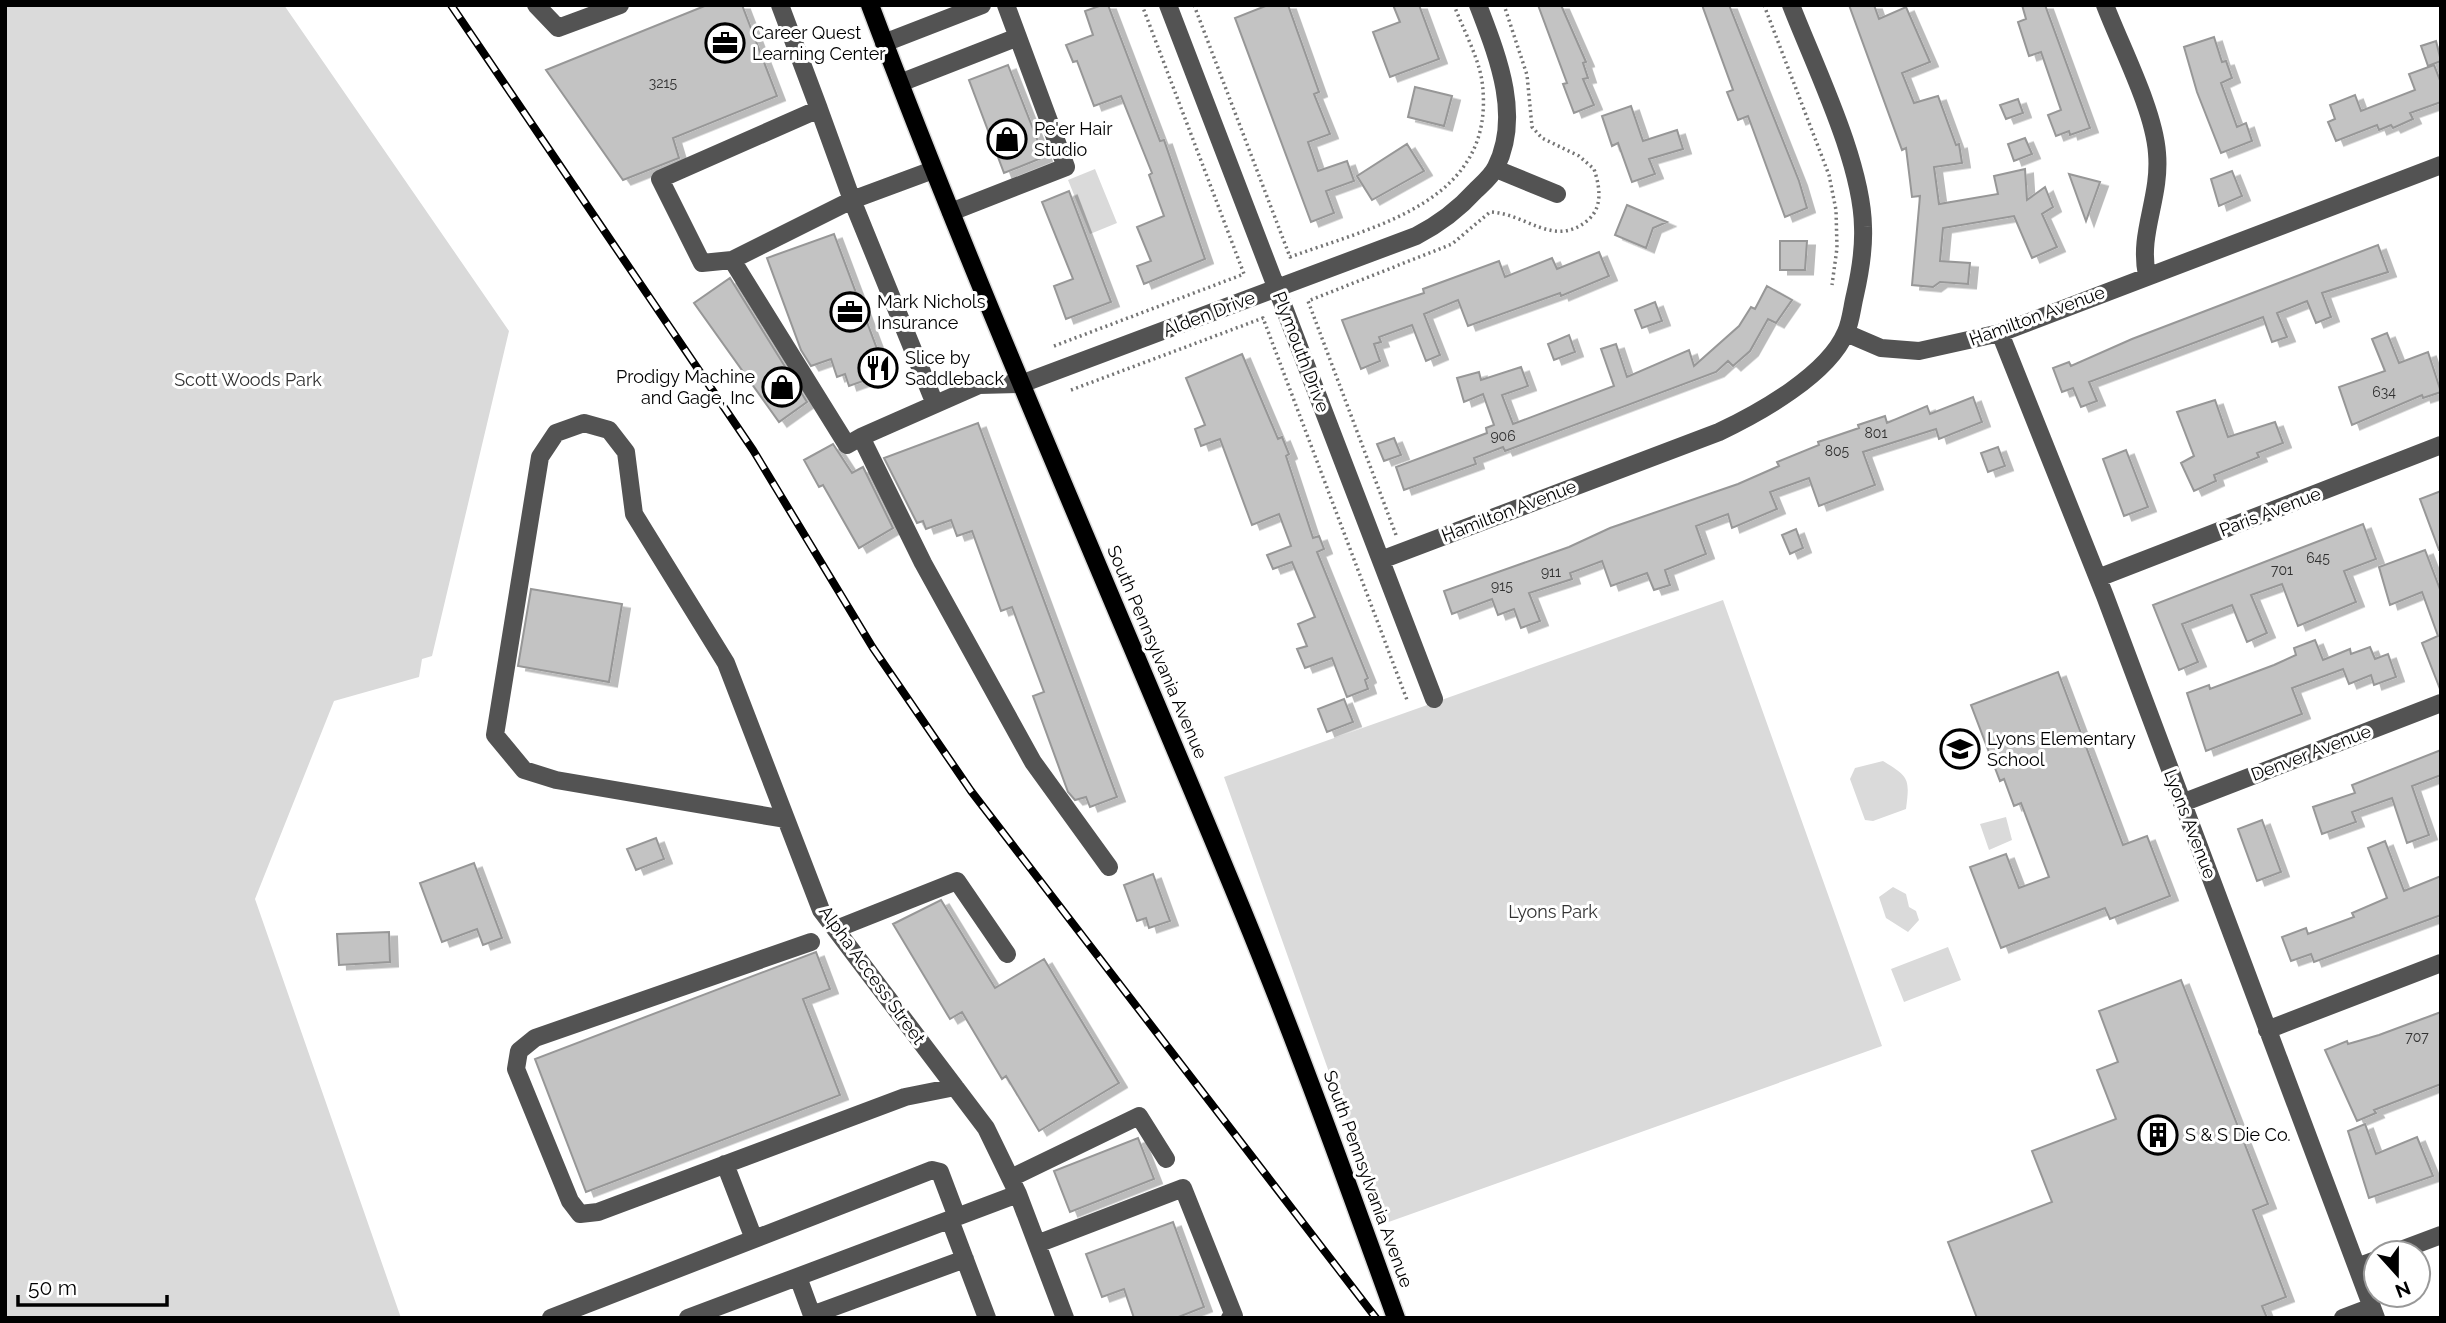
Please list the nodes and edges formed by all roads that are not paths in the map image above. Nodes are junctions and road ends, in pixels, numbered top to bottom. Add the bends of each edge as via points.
1 (536, 5) edge
2 (620, 5) edge
3 (780, 5) edge
4 (870, 5) edge
5 (982, 5) edge
6 (1006, 5) edge
7 (1168, 5) edge
8 (1478, 5) edge
9 (1791, 5) edge
10 (2105, 5) edge
11 (1018, 37) junction
12 (884, 43) junction
13 (900, 83) junction
14 (819, 109) junction
15 (2441, 165) edge
16 (1496, 169) junction
17 (933, 170) junction
18 (1557, 194) dead end
19 (852, 200) junction
20 (951, 212) junction
21 (732, 260) junction
22 (2147, 275) junction
23 (1276, 288) junction
24 (1846, 333) junction
25 (2000, 333) junction
26 (1021, 384) junction
27 (935, 404) junction
28 (861, 437) junction
29 (2441, 445) edge
30 (1381, 560) junction
31 (2098, 578) junction
32 (1434, 699) dead end
33 (2441, 703) edge
34 (2182, 803) junction
35 (785, 819) junction
36 (1109, 867) dead end
37 (836, 929) junction
38 (811, 942) dead end
39 (1007, 954) dead end
40 (2441, 963) edge
41 (2267, 1030) junction
42 (955, 1087) junction
43 (1166, 1159) dead end
44 (725, 1164) junction
45 (1014, 1186) junction
46 (954, 1218) junction
47 (754, 1239) junction
48 (1037, 1244) junction
49 (965, 1259) junction
50 (2362, 1265) edge
51 (2357, 1267) junction
52 (797, 1277) junction
53 (2374, 1312) edge
54 (813, 1316) edge
55 (551, 1318) edge
56 (688, 1318) edge
57 (987, 1318) edge
58 (1065, 1318) edge
59 (1230, 1318) edge
60 (1396, 1318) edge
61 (2343, 1318) edge

1 - 2 street via 558,29
3 - 14 street
4 - 12 main road, South Pennsylvania Avenue
5 - 12 street
6 - 11 street
7 - 23 street, Plymouth Drive
8 - 16 street, Alden Drive via 1496,52 1507,114 1507,138
9 - 24 street via 1860,193 1862,257
10 - 22 street via 2157,151 2158,180 2142,252
11 - 13 street
11 - 20 street via 1066,167
12 - 13 main road, South Pennsylvania Avenue
13 - 17 main road, South Pennsylvania Avenue
14 - 19 street
14 - 21 street via 660,179 702,263
15 - 22 street, Hamilton Avenue
16 - 18 street
16 - 23 street, Alden Drive via 1439,225
17 - 19 street
17 - 20 main road, South Pennsylvania Avenue
19 - 21 street
19 - 27 street
20 - 26 main road, South Pennsylvania Avenue
21 - 28 street via 846,445
22 - 25 street, Hamilton Avenue
23 - 26 street, Alden Drive
23 - 30 street, Plymouth Drive
24 - 25 street, Hamilton Avenue via 1881,348 1919,351
24 - 30 street, Hamilton Avenue via 1822,364 1748,418
25 - 31 street, Lyons Avenue
26 - 27 street, Alden Drive via 979,385
26 - 60 main road, South Pennsylvania Avenue via 1244,916
27 - 28 street, Alden Drive
28 - 36 street via 923,563 1034,762
29 - 31 street, Paris Avenue
30 - 32 street, Plymouth Drive
31 - 34 street, Lyons Avenue
33 - 34 street, Denver Avenue
34 - 41 street, Lyons Avenue
35 - 35 street, Alpha Access Street via 726,663 634,514 626,452 609,430 583,423 556,433 540,457 495,735 524,770 556,780
35 - 37 street, Alpha Access Street via 821,911
37 - 39 street via 957,881
37 - 42 street, Alpha Access Street
38 - 44 street via 535,1038 519,1051 516,1069 570,1201 580,1214 598,1212
40 - 41 street
41 - 51 street, Lyons Avenue
42 - 44 street via 905,1097
42 - 45 street, Alpha Access Street via 986,1128
43 - 45 street via 1139,1116
44 - 47 street
45 - 46 street
45 - 48 street, Alpha Access Street
46 - 47 street via 940,1172 932,1170
46 - 49 street
46 - 52 street
47 - 55 street
48 - 58 street, Alpha Access Street
48 - 59 street via 1183,1188 1234,1316
49 - 54 street
49 - 57 street
50 - 51 street
51 - 53 street, Lyons Avenue
52 - 54 street
52 - 56 street
53 - 61 street

